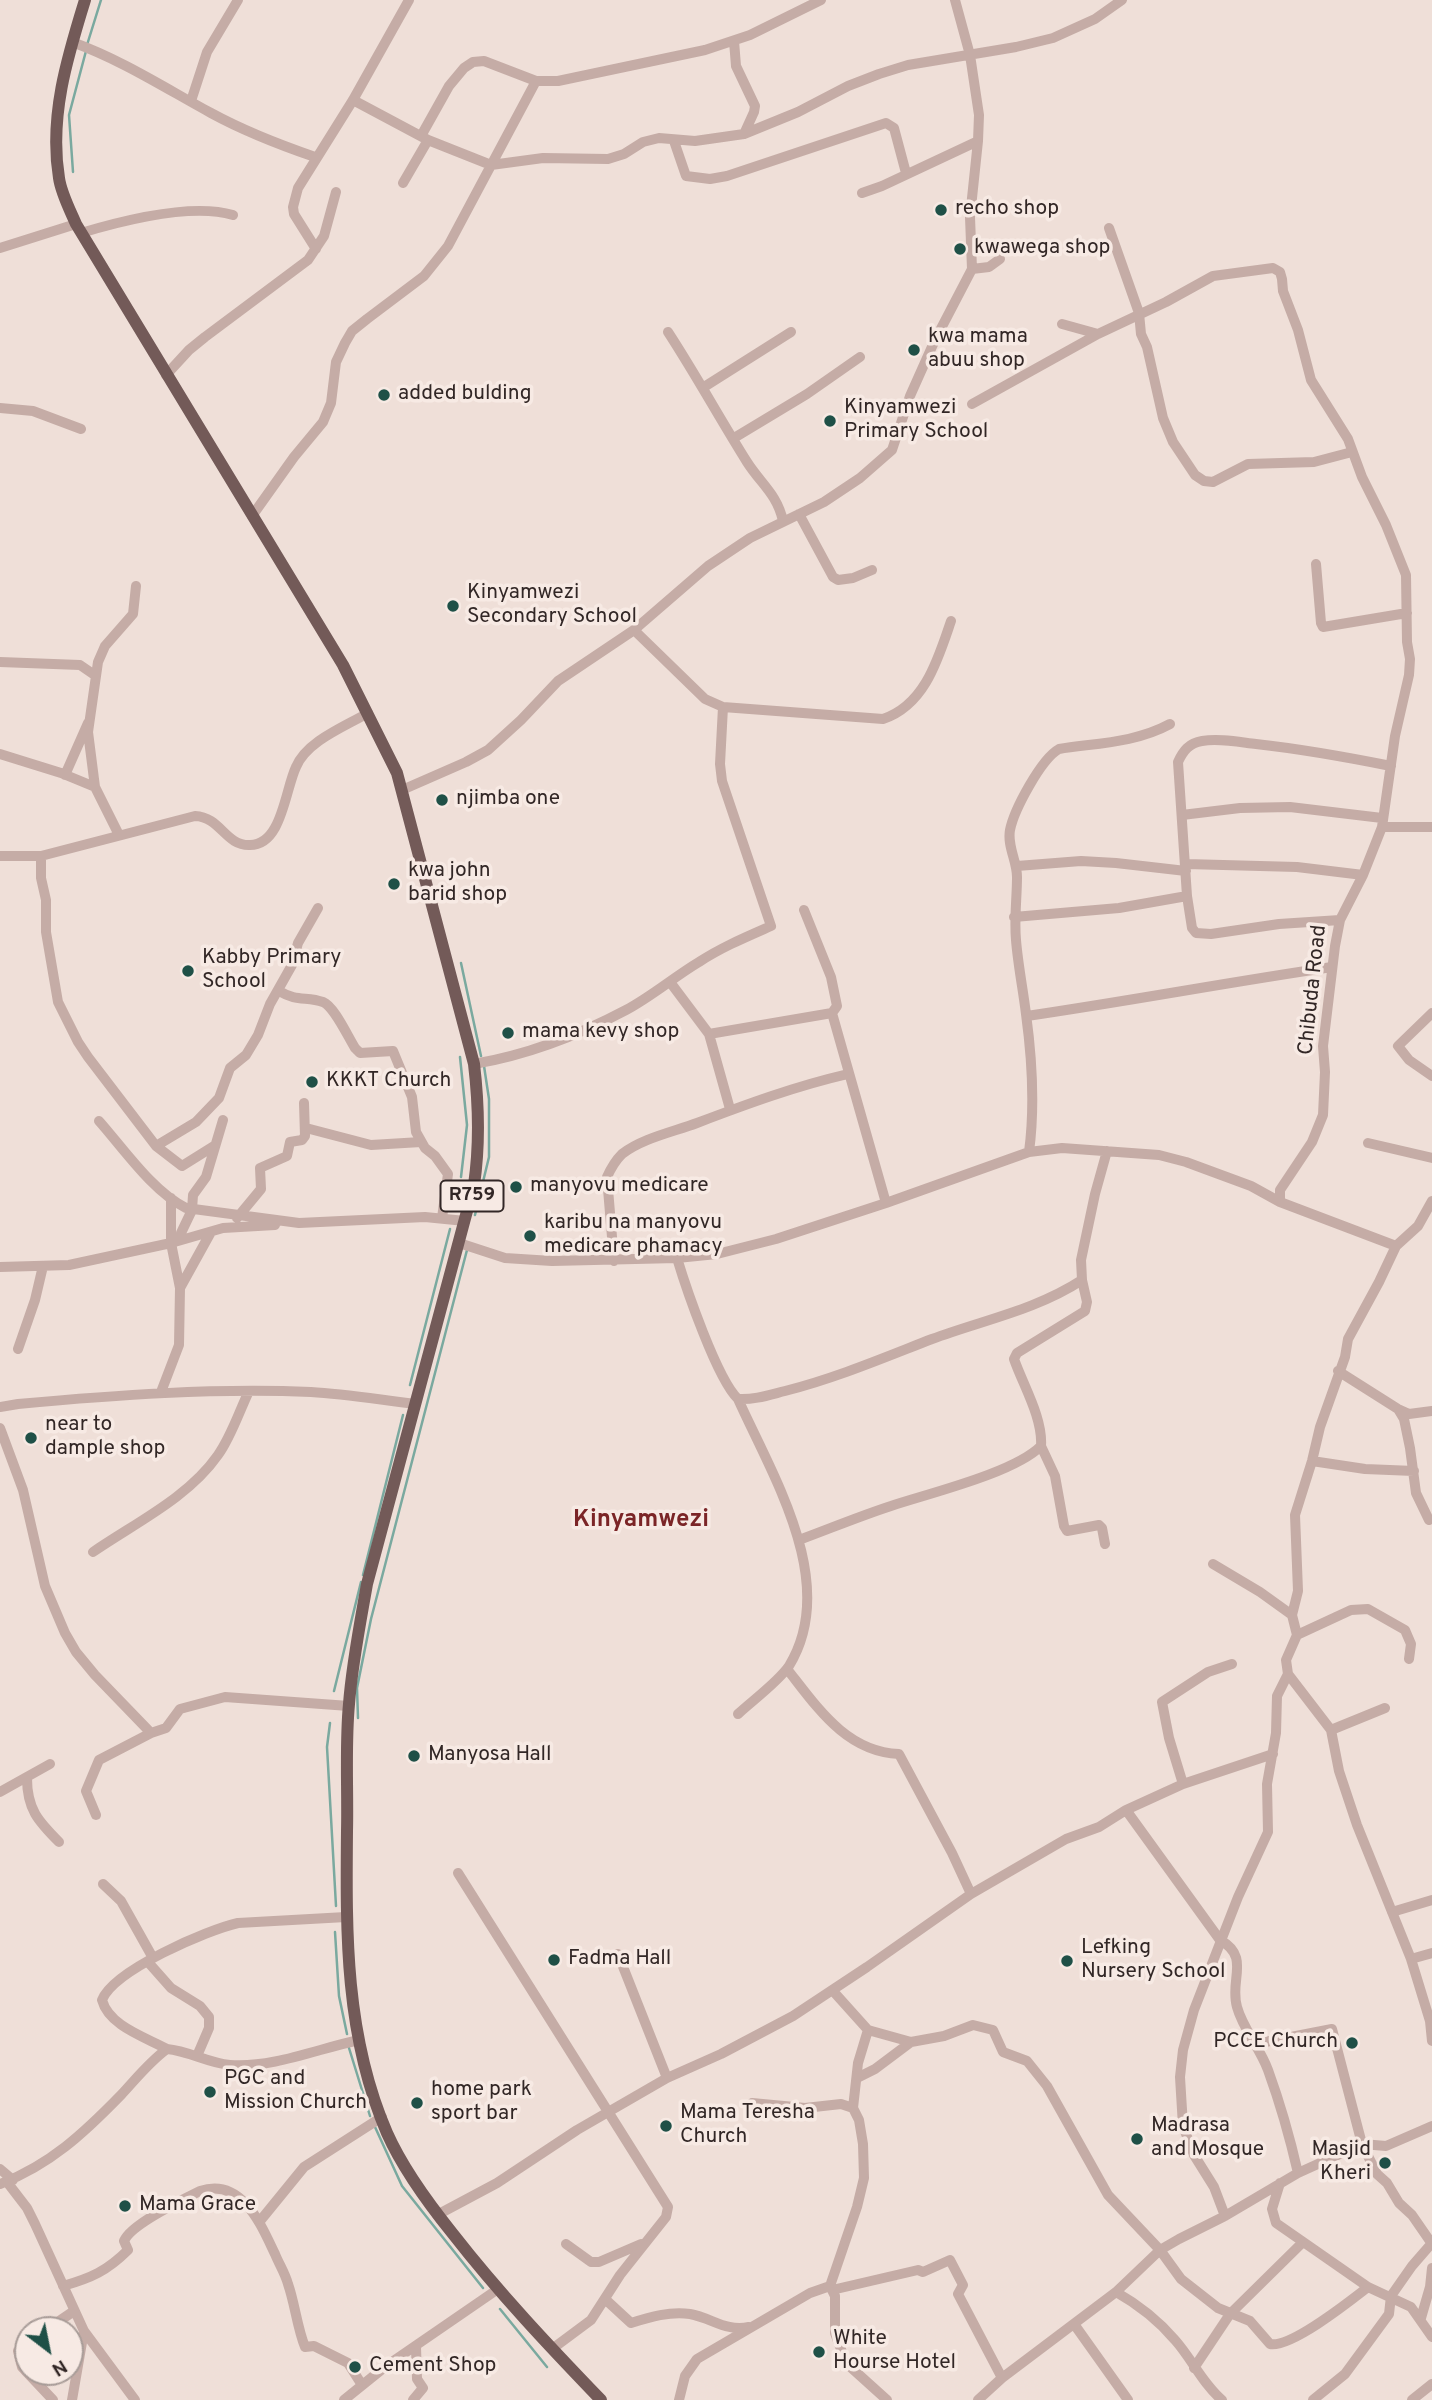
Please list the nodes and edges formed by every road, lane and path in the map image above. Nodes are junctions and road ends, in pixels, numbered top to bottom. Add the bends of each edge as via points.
1 (85, 0) edge
2 (238, 0) edge
3 (409, 0) edge
4 (821, 0) edge
5 (955, 0) edge
6 (1122, 0) edge
7 (734, 41) junction
8 (72, 42) junction
9 (970, 55) junction
10 (536, 80) junction
11 (353, 100) junction
12 (191, 101) junction
13 (744, 134) junction
14 (424, 138) junction
15 (674, 141) junction
16 (978, 141) junction
17 (315, 157) junction
18 (491, 166) junction
19 (906, 173) junction
20 (403, 183) dead end
21 (336, 192) dead end
22 (862, 193) dead end
23 (233, 215) dead end
24 (78, 228) junction
25 (1109, 228) dead end
26 (0, 248) edge
27 (317, 249) junction
28 (1000, 259) dead end
29 (972, 269) junction
30 (1139, 313) junction
31 (1062, 324) dead end
32 (668, 332) dead end
33 (790, 332) dead end
34 (1098, 334) junction
35 (860, 357) dead end
36 (166, 375) junction
37 (704, 387) junction
38 (972, 404) dead end
39 (0, 408) edge
40 (81, 429) dead end
41 (734, 438) junction
42 (1352, 452) junction
43 (799, 514) junction
44 (252, 516) junction
45 (783, 521) junction
46 (1316, 564) dead end
47 (872, 570) dead end
48 (136, 586) dead end
49 (1407, 613) junction
50 (951, 621) dead end
51 (634, 630) junction
52 (0, 662) edge
53 (96, 676) junction
54 (723, 707) junction
55 (368, 713) junction
56 (89, 721) junction
57 (1170, 724) dead end
58 (0, 754) edge
59 (1391, 766) junction
60 (65, 775) junction
61 (95, 787) junction
62 (402, 790) junction
63 (1182, 815) junction
64 (1382, 822) junction
65 (1432, 827) edge
66 (119, 835) junction
67 (0, 856) edge
68 (41, 856) junction
69 (1017, 866) junction
70 (1186, 867) junction
71 (1363, 875) junction
72 (1187, 896) junction
73 (318, 908) dead end
74 (804, 910) dead end
75 (1014, 918) junction
76 (1340, 920) junction
77 (1332, 967) junction
78 (670, 982) junction
79 (279, 991) junction
80 (832, 1013) junction
81 (1432, 1013) edge
82 (1027, 1016) junction
83 (709, 1034) junction
84 (474, 1064) junction
85 (848, 1074) junction
86 (1432, 1076) edge
87 (304, 1103) dead end
88 (730, 1109) junction
89 (223, 1120) dead end
90 (99, 1121) dead end
91 (306, 1128) junction
92 (421, 1142) junction
93 (1368, 1143) dead end
94 (156, 1146) junction
95 (214, 1146) junction
96 (1029, 1152) junction
97 (1107, 1152) junction
98 (1432, 1158) edge
99 (170, 1198) junction
100 (1432, 1201) edge
101 (1280, 1202) junction
102 (886, 1203) junction
103 (192, 1210) junction
104 (242, 1214) junction
105 (442, 1219) junction
106 (465, 1221) junction
107 (299, 1223) junction
108 (223, 1228) junction
109 (211, 1232) junction
110 (176, 1241) junction
111 (459, 1243) junction
112 (1396, 1246) junction
113 (677, 1258) junction
114 (614, 1261) junction
115 (0, 1266) edge
116 (43, 1266) junction
117 (1082, 1280) junction
118 (180, 1288) junction
119 (18, 1349) dead end
120 (1338, 1371) junction
121 (249, 1391) junction
122 (161, 1392) junction
123 (738, 1399) junction
124 (416, 1404) junction
125 (0, 1407) edge
126 (1398, 1409) junction
127 (1432, 1411) edge
128 (0, 1428) edge
129 (1041, 1446) junction
130 (1312, 1461) junction
131 (1414, 1471) junction
132 (1429, 1520) dead end
133 (799, 1540) junction
134 (1105, 1544) dead end
135 (93, 1552) dead end
136 (1213, 1564) dead end
137 (1292, 1615) junction
138 (1297, 1636) junction
139 (1409, 1659) dead end
140 (1232, 1664) dead end
141 (787, 1669) junction
142 (1288, 1674) junction
143 (349, 1706) junction
144 (1385, 1708) dead end
145 (738, 1714) dead end
146 (1331, 1730) junction
147 (150, 1733) junction
148 (1273, 1754) junction
149 (50, 1764) dead end
150 (27, 1778) junction
151 (1183, 1784) junction
152 (0, 1792) edge
153 (1126, 1810) junction
154 (96, 1815) dead end
155 (59, 1842) dead end
156 (458, 1872) dead end
157 (103, 1884) dead end
158 (971, 1894) junction
159 (1432, 1900) edge
160 (1392, 1912) junction
161 (346, 1917) junction
162 (1220, 1940) junction
163 (1432, 1953) edge
164 (618, 1954) dead end
165 (1411, 1959) junction
166 (151, 1960) junction
167 (833, 1991) junction
168 (869, 2030) junction
169 (359, 2040) junction
170 (1432, 2041) edge
171 (911, 2042) junction
172 (1255, 2044) junction
173 (167, 2049) junction
174 (197, 2056) junction
175 (667, 2078) junction
176 (857, 2078) junction
177 (752, 2103) dead end
178 (853, 2108) junction
179 (608, 2112) junction
180 (382, 2118) junction
181 (1432, 2126) edge
182 (1362, 2144) junction
183 (0, 2169) edge
184 (1298, 2173) junction
185 (7, 2182) edge
186 (1280, 2183) junction
187 (437, 2215) junction
188 (1225, 2216) junction
189 (260, 2221) junction
190 (647, 2241) junction
191 (1303, 2242) junction
192 (566, 2244) dead end
193 (1431, 2245) edge
194 (1160, 2250) junction
195 (1432, 2262) edge
196 (1432, 2268) edge
197 (63, 2286) junction
198 (1368, 2287) junction
199 (831, 2288) junction
200 (498, 2289) junction
201 (1116, 2292) junction
202 (1391, 2296) junction
203 (606, 2299) junction
204 (74, 2311) junction
205 (1230, 2314) junction
206 (67, 2316) edge
207 (76, 2316) edge
208 (1421, 2318) junction
209 (1074, 2324) junction
210 (755, 2325) junction
211 (84, 2331) edge
212 (1432, 2337) edge
213 (416, 2347) junction
214 (552, 2349) junction
215 (1194, 2368) junction
216 (1002, 2378) junction
217 (1432, 2384) edge
218 (362, 2385) junction
219 (40, 2386) edge
220 (53, 2400) edge
221 (135, 2400) edge
222 (344, 2400) edge
223 (413, 2400) edge
224 (601, 2400) edge
225 (679, 2400) edge
226 (887, 2400) edge
227 (978, 2400) edge
228 (1128, 2400) edge
229 (1222, 2400) edge
230 (1313, 2400) edge
231 (1412, 2400) edge

1 - 8 main road, R759
2 - 12 street via 207,52
3 - 11 street
4 - 7 street
5 - 9 street
6 - 9 street via 1054,38
7 - 10 street via 558,80
7 - 13 street via 736,66 755,106
8 - 12 street
8 - 24 main road, R759 via 59,97 57,134 59,179
9 - 13 street via 878,75
9 - 16 street
10 - 14 street via 484,61 473,62 449,86
10 - 18 street
11 - 14 street
11 - 17 street
12 - 17 street via 247,131
13 - 15 street
14 - 18 street
14 - 20 street
15 - 18 street via 651,139 617,158 543,158
15 - 19 street via 686,176 710,179 886,123 894,128
16 - 19 street
16 - 29 street via 970,217
17 - 27 street via 293,207 298,223
18 - 44 street via 431,268 352,331 336,362 327,414
19 - 22 street
21 - 27 street
23 - 24 street via 219,211 152,216
24 - 26 street
24 - 36 main road, R759
25 - 30 street
27 - 36 street via 289,276 189,350
28 - 29 street via 989,267
29 - 43 street via 910,396 892,450 859,478
30 - 34 street
30 - 42 street via 1163,418 1184,461 1203,481 1220,480 1248,464 1314,462
30 - 42 street, Chibuda Road via 1213,276 1273,268 1280,272 1311,380
31 - 34 street
32 - 37 street
33 - 37 street
34 - 38 street
35 - 41 street
36 - 44 main road, R759
37 - 41 street
39 - 40 street via 33,411
41 - 45 street via 776,498
42 - 49 street, Chibuda Road via 1406,575
43 - 45 street
43 - 47 street via 833,577 853,578
44 - 55 main road, R759
45 - 51 street via 708,566
46 - 49 street via 1323,627
48 - 53 street via 133,614 105,646
49 - 59 street, Chibuda Road via 1409,675
50 - 54 street via 924,687 896,715 883,719
51 - 54 street via 705,699
51 - 62 street via 558,681 488,750
52 - 53 street via 79,665
53 - 56 street
54 - 78 street via 723,781 771,926 733,942
55 - 62 main road, R759
55 - 66 street via 304,754 291,777 273,832 256,845 234,841 206,816
56 - 60 street
56 - 61 street
57 - 69 street via 1121,741 1059,749 1047,758 1013,821 1010,842
58 - 60 street
59 - 63 street via 1304,750 1202,741 1183,751 1178,761
59 - 64 street, Chibuda Road
60 - 61 street
61 - 66 street
62 - 84 main road, R759
63 - 64 street via 1290,807
63 - 70 street
64 - 65 street
64 - 71 street, Chibuda Road
66 - 68 street
67 - 68 street
68 - 94 street via 46,932 58,1002 83,1049
69 - 70 street via 1082,862
69 - 75 street
70 - 71 street via 1297,867
70 - 72 street
71 - 76 street, Chibuda Road
72 - 75 street
72 - 76 street via 1192,928 1201,934
73 - 79 street
74 - 80 street via 831,977 837,1006
75 - 82 street
76 - 77 street, Chibuda Road
77 - 82 street
77 - 101 street, Chibuda Road via 1323,1046 1322,1115 1311,1142 1280,1190
78 - 83 street
78 - 84 street via 628,1009 559,1040
79 - 92 street via 291,998 329,1005 360,1053 394,1051 412,1097
79 - 94 street via 252,1046 230,1068 213,1107
80 - 83 street
80 - 85 street
81 - 86 street via 1398,1046
82 - 96 street
83 - 88 street
84 - 106 main road, R759 via 479,1150
85 - 88 street
85 - 102 street
87 - 91 street
88 - 114 street via 643,1142 616,1160 607,1177
89 - 95 street
90 - 99 street
91 - 92 street via 372,1145
91 - 104 street via 302,1140 290,1142 287,1156 260,1168 261,1189
92 - 105 street via 448,1174
93 - 98 street
94 - 95 street via 182,1166
95 - 103 street via 205,1177 193,1195
96 - 97 street via 1062,1148
96 - 102 street
97 - 101 street via 1159,1155 1186,1162
97 - 117 street via 1081,1260
99 - 103 street
99 - 110 street
100 - 112 street via 1418,1227
101 - 112 street
102 - 113 street via 776,1240
103 - 104 street
103 - 110 street
104 - 107 street
104 - 108 street
105 - 106 street
105 - 107 street
106 - 111 main road, R759
107 - 108 street
108 - 109 street
109 - 110 street
109 - 118 street
110 - 116 street via 69,1265
110 - 118 street
111 - 114 street via 505,1258
111 - 124 main road, R759
112 - 120 street via 1356,1321
113 - 114 street
113 - 123 street via 707,1338
115 - 116 street
116 - 119 street
117 - 123 street via 1047,1300 865,1366 808,1385
117 - 129 street via 1087,1302 1084,1311 1014,1359 1035,1410
118 - 122 street via 179,1345
120 - 126 street
120 - 130 street
121 - 122 street
121 - 124 street via 314,1392
121 - 135 street via 220,1454 201,1476
122 - 125 street
123 - 133 street via 774,1473
124 - 143 main road, R759 via 367,1584
126 - 127 street via 1409,1414
126 - 131 street
128 - 147 street via 23,1490 45,1586 65,1633 95,1675
129 - 133 street via 1027,1459 1004,1468
129 - 134 street via 1055,1476 1067,1531 1099,1525
130 - 131 street
130 - 137 street via 1295,1515 1298,1591
131 - 132 street via 1416,1493
133 - 141 street via 808,1603
136 - 137 street
137 - 138 street
138 - 139 street via 1343,1613 1368,1609 1405,1630 1412,1644
138 - 142 street via 1286,1660
140 - 151 street via 1208,1672 1162,1702
141 - 145 street
141 - 158 street via 850,1739 881,1754 899,1754
142 - 146 street
142 - 148 street via 1277,1696
143 - 147 street via 225,1697 180,1709 166,1728
143 - 161 main road, R759
144 - 146 street
146 - 160 street via 1339,1771
147 - 154 street via 99,1760 86,1791
148 - 151 street
148 - 162 street via 1267,1784 1268,1832
149 - 150 street
150 - 152 street
150 - 155 street via 27,1799
151 - 153 street
153 - 158 street
153 - 162 street
156 - 179 street
157 - 166 street via 121,1901
158 - 167 street
159 - 160 street
160 - 165 street
161 - 166 street via 238,1923
161 - 169 main road, R759
162 - 172 street via 1236,1952 1237,2010
162 - 188 street via 1183,2050 1180,2101 1194,2155
163 - 165 street
164 - 175 street
165 - 170 street
166 - 173 street via 109,1989 102,2000 117,2021
166 - 174 street via 171,1988 209,2017
167 - 168 street
167 - 175 street via 722,2054
168 - 171 street
168 - 176 street
169 - 174 street via 250,2066
169 - 180 main road, R759
171 - 176 street
171 - 194 street via 973,2025 993,2029 1003,2052 1027,2061 1047,2086 1108,2195
172 - 182 street via 1332,2029
172 - 184 street via 1267,2068
173 - 174 street
173 - 185 street via 53,2158
175 - 179 street
176 - 178 street
177 - 178 street
178 - 199 street via 863,2144 864,2178
179 - 187 street via 498,2183
179 - 190 street via 668,2207 666,2217
180 - 187 main road, R759 via 404,2164
180 - 189 street via 304,2167
181 - 182 street via 1386,2146
182 - 184 street
182 - 193 street via 1377,2174
183 - 185 street
184 - 186 street
185 - 197 street via 27,2208
186 - 188 street
186 - 191 street via 1273,2216
187 - 200 main road, R759
188 - 194 street
189 - 197 street via 247,2202 206,2189 138,2224 124,2241 128,2250 92,2278
189 - 218 street via 288,2282 305,2347 314,2346 348,2363
190 - 192 street via 599,2262 591,2262
190 - 203 street
191 - 198 street
191 - 205 street
193 - 195 street
193 - 202 street
194 - 201 street
194 - 205 street via 1181,2279
196 - 208 street
197 - 204 street
198 - 202 street
198 - 205 street via 1336,2312 1277,2345 1265,2342 1250,2321
199 - 210 street via 810,2293
199 - 216 street via 923,2272 950,2260 963,2285 958,2294
199 - 226 street via 835,2333 846,2363
200 - 213 street
200 - 214 main road, R759
201 - 209 street
201 - 215 street via 1155,2320
202 - 208 street
202 - 230 street via 1389,2314 1345,2374
203 - 210 street via 631,2323 679,2313 724,2327
203 - 214 street via 591,2320
204 - 206 street
204 - 207 street
205 - 215 street
208 - 212 street
209 - 216 street
209 - 228 street
210 - 225 street via 697,2359 685,2376
211 - 221 street
213 - 218 street
213 - 223 street via 417,2379 422,2388
214 - 224 main road, R759
215 - 229 street
216 - 227 street
217 - 231 street
218 - 222 street
219 - 220 street

